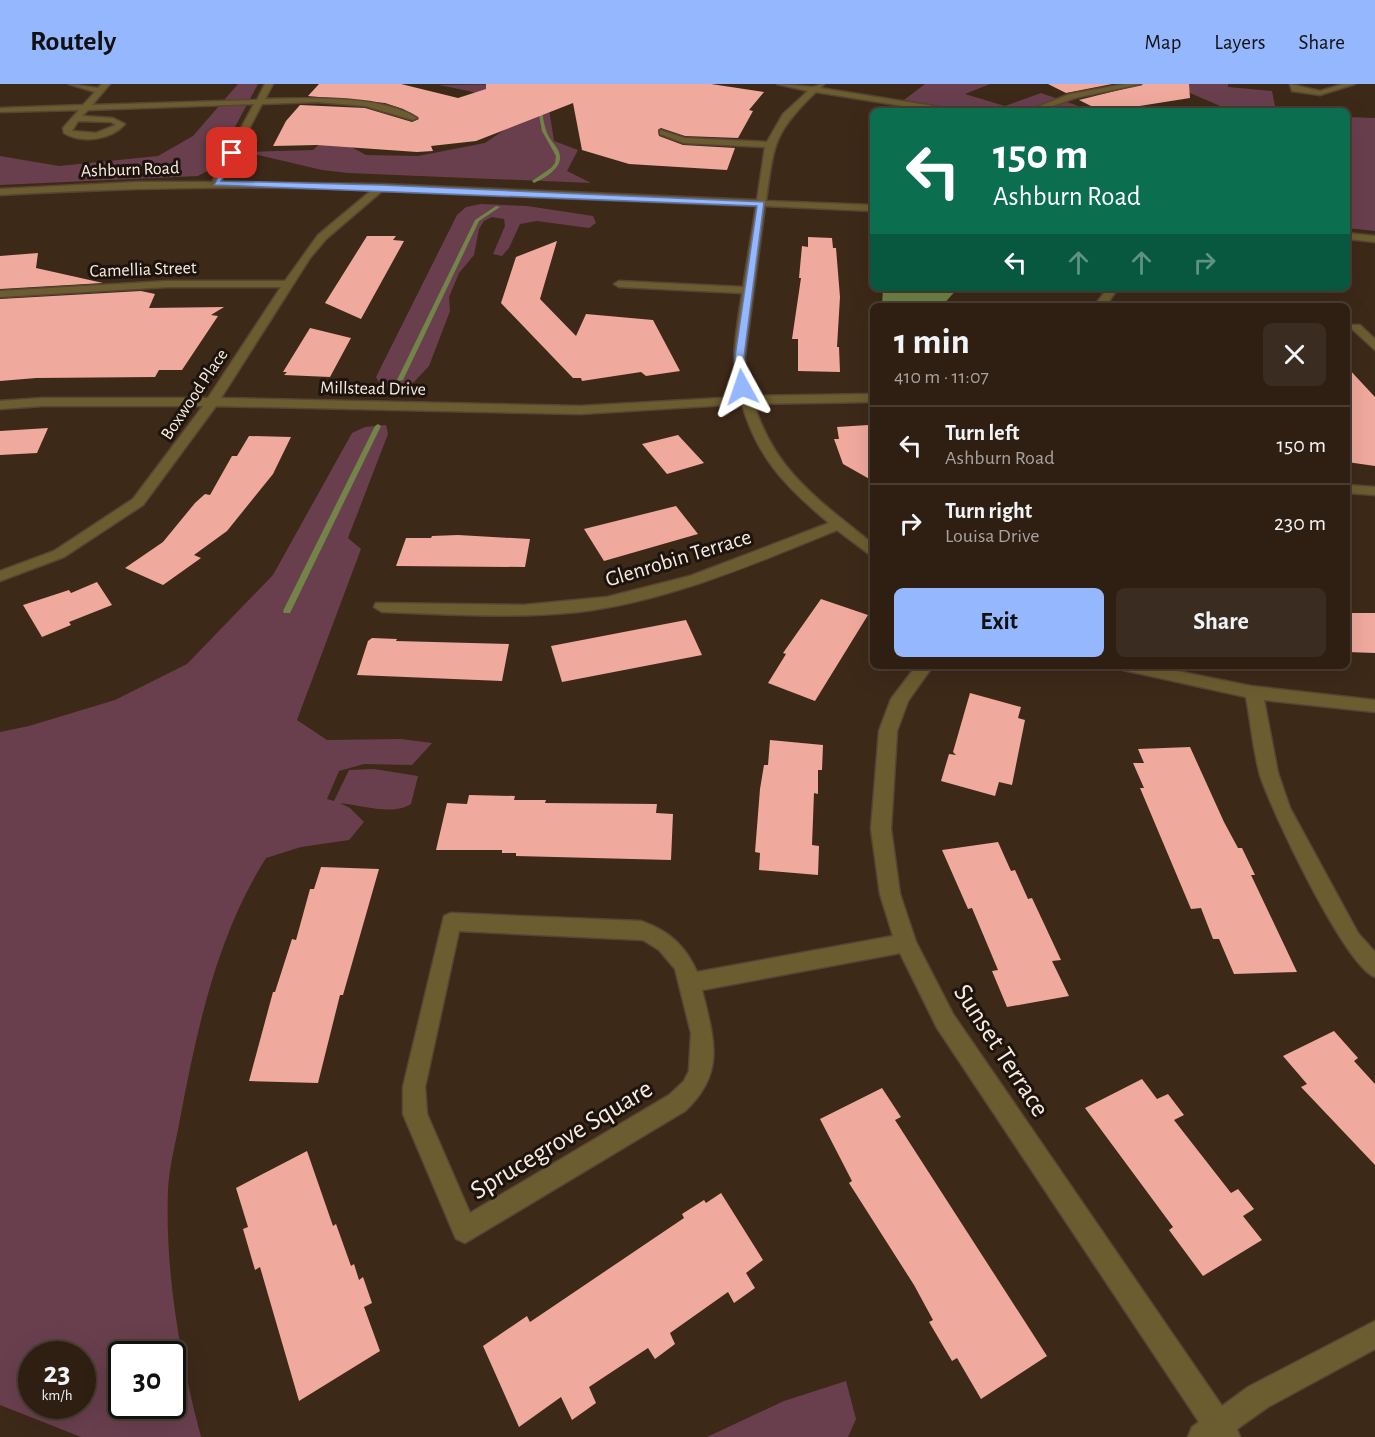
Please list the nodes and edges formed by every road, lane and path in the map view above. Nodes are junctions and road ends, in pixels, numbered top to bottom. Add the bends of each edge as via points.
1 (73, 84) edge
2 (106, 84) edge
3 (269, 84) edge
4 (781, 84) edge
5 (1137, 84) edge
6 (1294, 84) edge
7 (1351, 84) edge
8 (817, 87) edge
9 (99, 91) junction
10 (260, 101) junction
11 (87, 106) junction
12 (932, 108) edge
13 (1038, 108) edge
14 (0, 110) edge
15 (76, 118) junction
16 (413, 118) dead end
17 (663, 132) dead end
18 (770, 145) junction
19 (216, 183) junction
20 (381, 187) junction
21 (0, 192) edge
22 (761, 204) junction
23 (870, 208) edge
24 (1350, 236) edge
25 (1375, 239) edge
26 (288, 284) junction
27 (619, 284) dead end
28 (748, 290) junction
29 (0, 294) edge
30 (1356, 327) dead end
31 (1375, 346) edge
32 (870, 398) edge
33 (745, 400) junction
34 (212, 402) junction
35 (0, 405) edge
36 (1350, 489) edge
37 (1375, 491) edge
38 (837, 525) junction
39 (870, 550) edge
40 (0, 576) edge
41 (382, 607) dead end
42 (923, 669) edge
43 (1142, 669) edge
44 (1254, 694) junction
45 (1375, 706) edge
46 (906, 943) junction
47 (1375, 968) edge
48 (690, 983) junction
49 (1375, 1334) edge
50 (1215, 1433) edge

1 - 9 street
2 - 9 street
3 - 10 street
4 - 8 street
5 - 13 street via 1072,96
6 - 7 street via 1295,89 1320,93
8 - 12 street
8 - 18 street via 786,116
9 - 11 street
10 - 11 street
10 - 16 street via 352,102
10 - 19 street
11 - 14 street
11 - 15 street
15 - 15 street via 68,132 81,136 116,130 121,124 114,120
17 - 18 street via 684,140
18 - 22 street
19 - 20 street, Ashburn Road
19 - 21 street, Ashburn Road
20 - 22 street, Ashburn Road
20 - 26 street, Boxwood Place via 322,237
22 - 23 street, Ashburn Road
22 - 28 street
24 - 25 street
26 - 29 street, Camellia Street via 156,284
26 - 34 street, Boxwood Place
27 - 28 street
28 - 33 street via 739,357
30 - 31 street
32 - 33 street, Millstead Drive
33 - 34 street, Millstead Drive via 580,410
33 - 38 street via 756,432 775,463
34 - 35 street, Millstead Drive
34 - 40 street, Boxwood Place via 138,502 59,554
36 - 37 street
38 - 39 street
38 - 41 street, Glenrobin Terrace via 743,564 605,603 525,610
42 - 46 street, Sunset Terrace via 900,699 888,731 881,829 890,894
43 - 44 street
44 - 45 street
44 - 47 street via 1269,773 1281,808 1351,939
46 - 48 street
46 - 50 street, Sunset Terrace via 945,1021
48 - 48 street, Sprucegrove Square via 679,953 660,937 641,930 451,922 414,1087 415,1114 465,1230 677,1103 695,1085 703,1063 703,1040
49 - 50 street via 1258,1397

